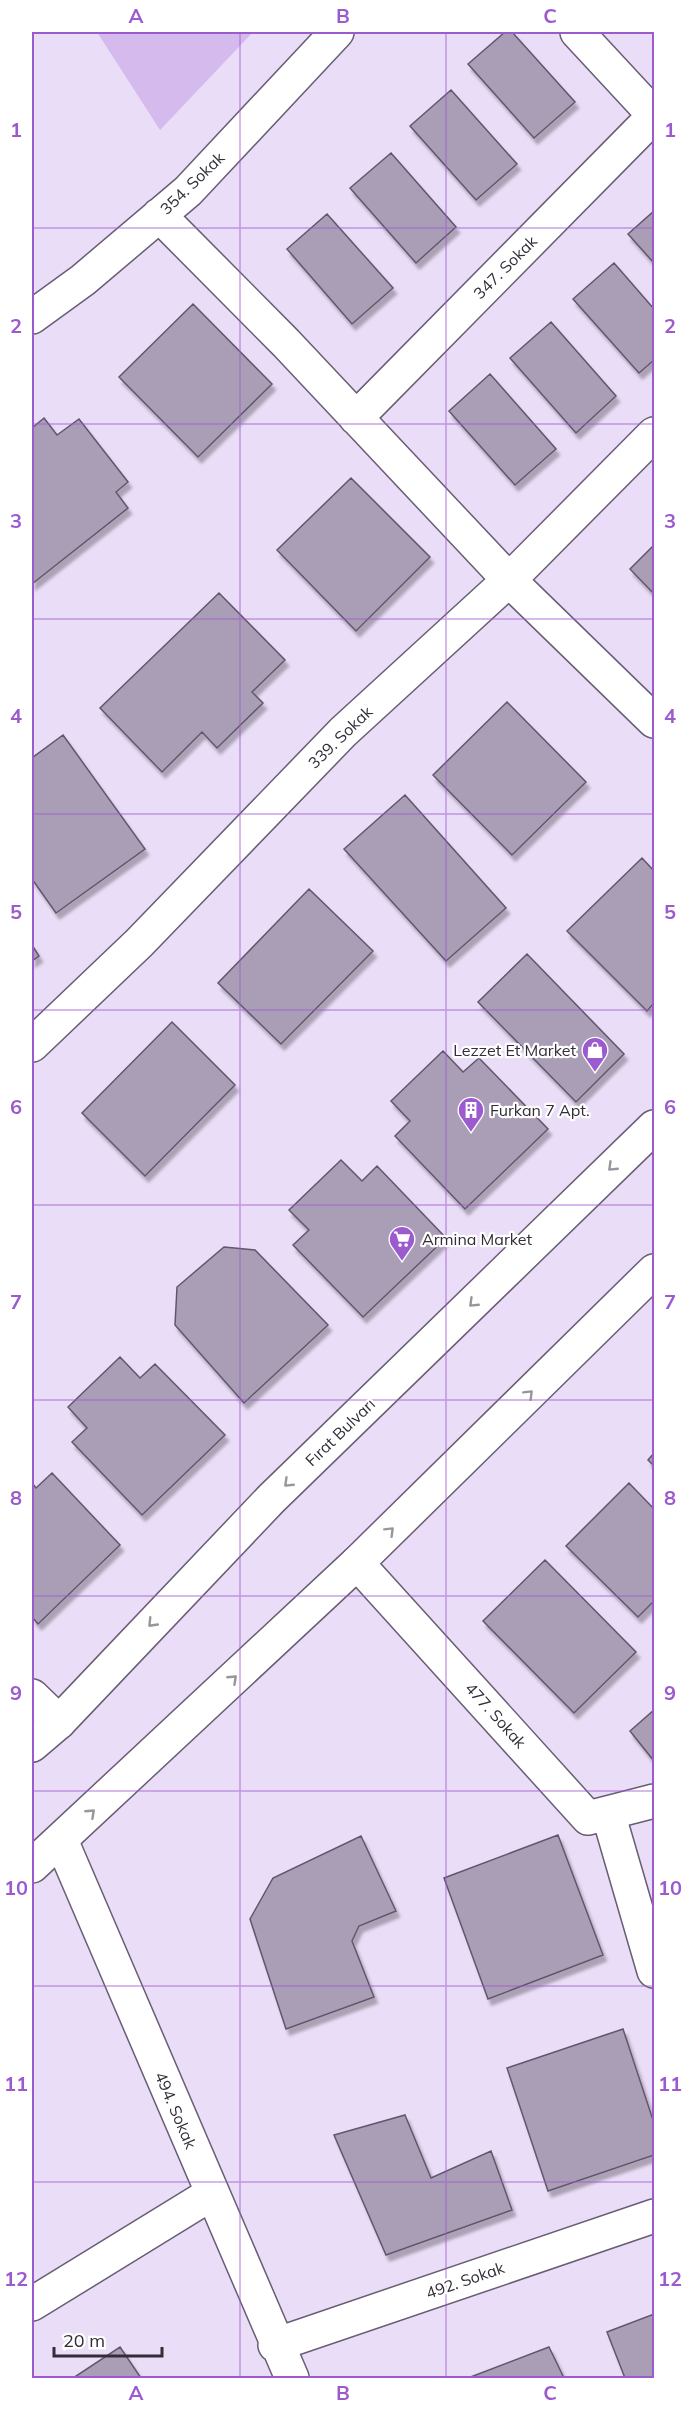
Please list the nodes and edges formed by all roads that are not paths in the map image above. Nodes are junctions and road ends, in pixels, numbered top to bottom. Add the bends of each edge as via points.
1 (337, 32) edge
2 (577, 32) edge
3 (654, 116) edge
4 (159, 215) junction
5 (32, 317) edge
6 (356, 418) junction
7 (654, 434) edge
8 (509, 580) junction
9 (654, 721) edge
10 (32, 1046) edge
11 (654, 1126) edge
12 (654, 1271) edge
13 (357, 1563) junction
14 (32, 1696) edge
15 (58, 1722) junction
16 (32, 1745) edge
17 (654, 1801) edge
18 (608, 1813) junction
19 (62, 1840) junction
20 (32, 1866) edge
21 (654, 1971) edge
22 (211, 2194) junction
23 (654, 2216) edge
24 (32, 2304) edge
25 (275, 2345) junction
26 (291, 2379) edge

1 - 4 street, 354. Sokak via 188,191
2 - 3 street
3 - 6 street, 347. Sokak
4 - 5 street, 354. Sokak
4 - 6 street
6 - 8 street
7 - 8 street, 339. Sokak
8 - 9 street
8 - 10 street, 339. Sokak via 343,732 139,943
11 -> 15 street, Fırat Bulvarı via 271,1499
13 -> 12 street
13 - 18 street, 477. Sokak via 588,1818
19 -> 13 street
14 - 15 street
15 - 16 street, Fırat Bulvarı
17 - 18 street, 477. Sokak
18 - 21 street
19 - 20 street
19 - 22 street, 494. Sokak
22 - 24 street
22 - 25 street, 494. Sokak
23 - 25 street, 492. Sokak
25 - 26 street, 494. Sokak

